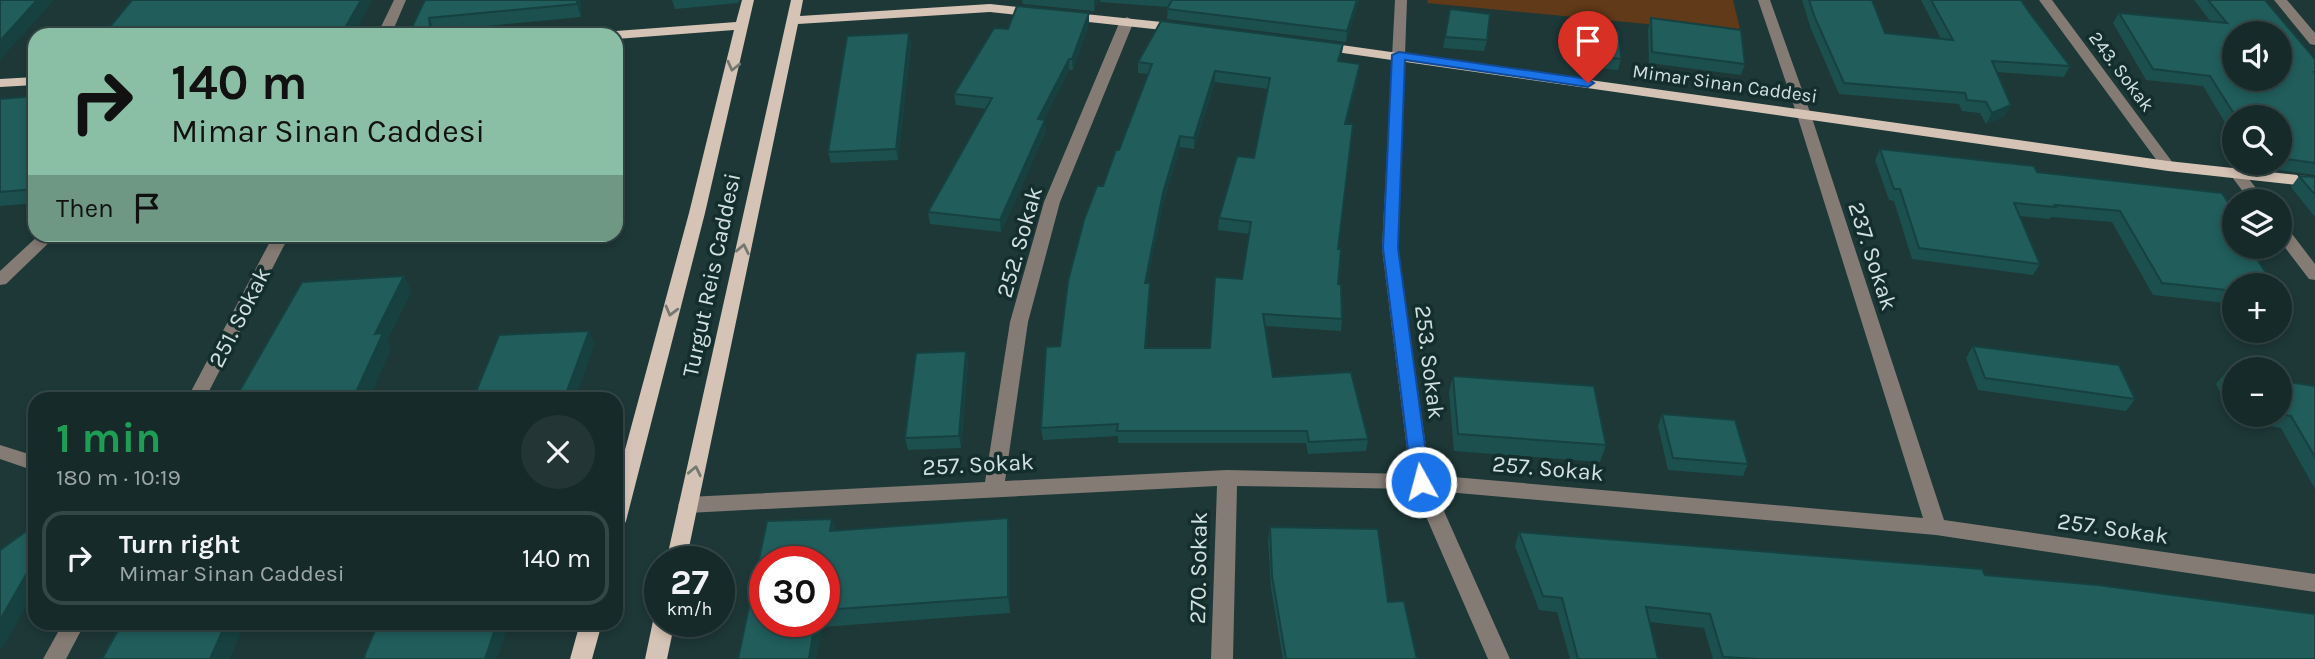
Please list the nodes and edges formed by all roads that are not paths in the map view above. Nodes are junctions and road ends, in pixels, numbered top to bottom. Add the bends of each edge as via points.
1 (400, 0) edge
2 (748, 0) edge
3 (797, 0) edge
4 (1401, 0) edge
5 (1764, 0) edge
6 (2045, 0) edge
7 (2280, 0) edge
8 (991, 4) edge
9 (795, 20) junction
10 (1127, 22) junction
11 (743, 25) junction
12 (387, 28) edge
13 (1195, 30) edge
14 (623, 34) edge
15 (2315, 41) edge
16 (1304, 44) edge
17 (1399, 55) junction
18 (28, 81) edge
19 (0, 83) edge
20 (1804, 115) junction
21 (2168, 166) junction
22 (2222, 171) edge
23 (2254, 175) edge
24 (2315, 182) edge
25 (41, 242) edge
26 (278, 242) edge
27 (2292, 245) edge
28 (2315, 275) edge
29 (0, 281) edge
30 (200, 392) edge
31 (0, 452) edge
32 (28, 462) edge
33 (1227, 478) junction
34 (1421, 482) junction
35 (994, 487) junction
36 (623, 494) edge
37 (688, 505) junction
38 (1936, 527) junction
39 (679, 546) edge
40 (2315, 583) edge
41 (70, 630) edge
42 (589, 630) edge
43 (661, 637) edge
44 (54, 659) edge
45 (581, 659) edge
46 (656, 659) edge
47 (1223, 659) edge
48 (1499, 659) edge

1 - 12 street
2 - 11 main road, Turgut Reis Caddesi
3 - 9 main road, Turgut Reis Caddesi
4 - 17 street, 253. Sokak
5 - 20 street, 237. Sokak
6 - 21 street, 243. Sokak
7 - 15 street
8 - 9 main road
8 - 10 main road
37 -> 9 main road, Turgut Reis Caddesi
10 - 13 main road
10 - 35 street, 252. Sokak via 1052,202 1019,322
11 - 14 main road
11 -> 36 main road, Turgut Reis Caddesi
16 - 17 main road, Mimar Sinan Caddesi
17 - 20 main road, Mimar Sinan Caddesi
17 - 34 street, 253. Sokak via 1390,248
18 - 19 main road
20 - 21 main road, Mimar Sinan Caddesi
20 - 38 street, 237. Sokak
21 - 22 main road, Mimar Sinan Caddesi
23 - 24 main road, Mimar Sinan Caddesi
25 - 29 street
26 - 30 street, 251. Sokak
27 - 28 street
31 - 32 street
33 - 34 street, 257. Sokak
33 - 35 street, 257. Sokak
33 - 47 street, 270. Sokak
34 - 38 street, 257. Sokak
34 - 48 street, 253. Sokak
35 - 37 street, 257. Sokak
37 - 39 main road, Turgut Reis Caddesi
38 - 40 street, 257. Sokak
41 - 44 street
42 - 45 main road
43 - 46 main road

